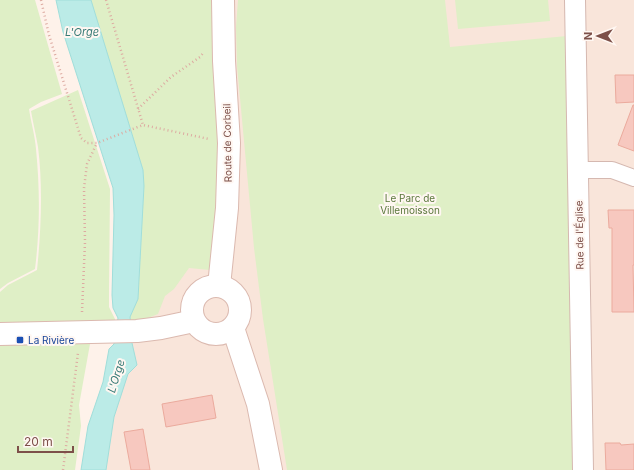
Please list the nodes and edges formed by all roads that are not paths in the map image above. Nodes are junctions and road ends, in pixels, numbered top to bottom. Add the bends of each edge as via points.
1 (223, 0) edge
2 (575, 0) edge
3 (578, 170) junction
4 (634, 178) edge
5 (219, 286) junction
6 (194, 321) junction
7 (232, 328) junction
8 (0, 334) edge
9 (271, 470) edge
10 (583, 470) edge

1 - 5 main road, Route de Corbeil via 229,143 227,208
2 - 3 street, Rue de l'Église
3 - 4 street via 612,170
3 - 10 street, Rue de l'Église
5 - 6 main road via 207,287 197,295 192,308
5 - 7 main road via 232,291 240,302 240,316
6 - 7 main road via 199,328 212,334 226,332
6 - 8 main road via 137,331
7 - 9 main road via 258,404

